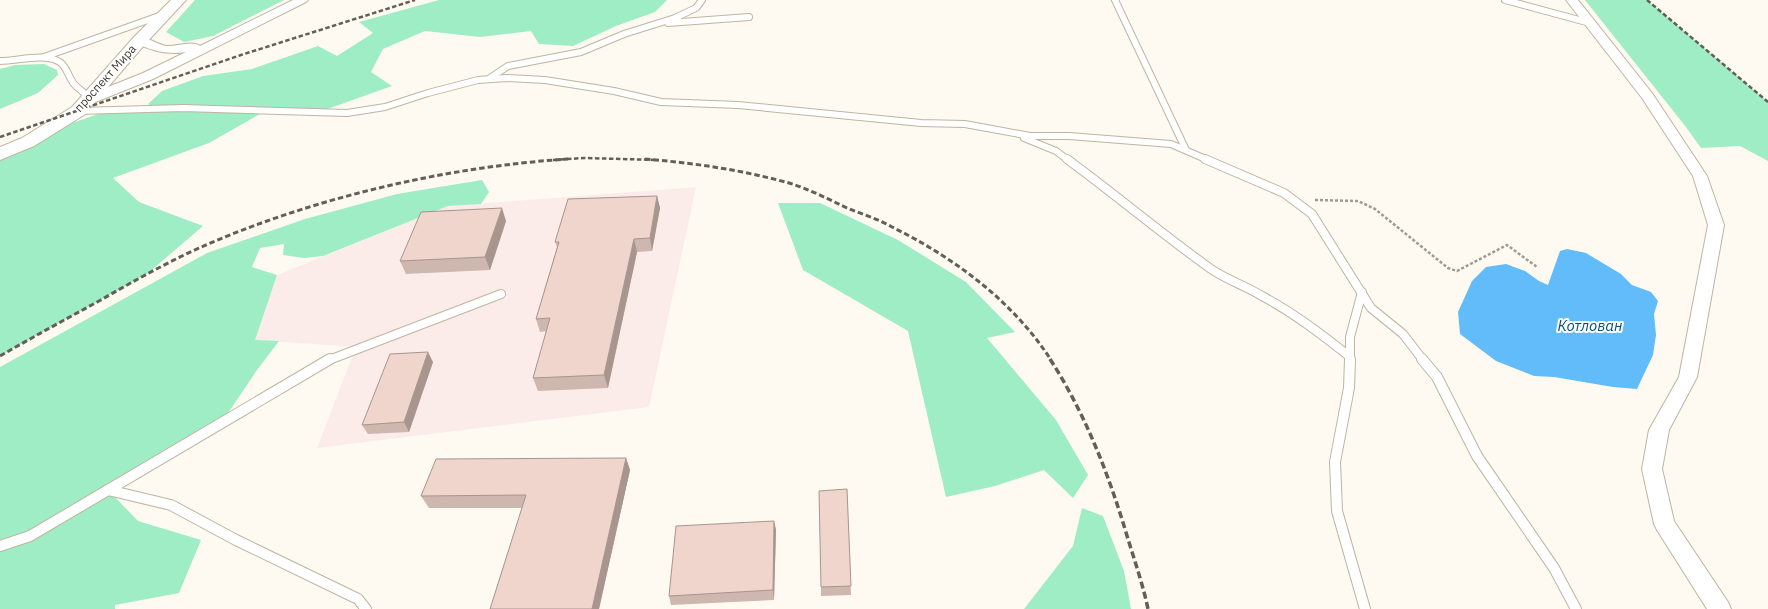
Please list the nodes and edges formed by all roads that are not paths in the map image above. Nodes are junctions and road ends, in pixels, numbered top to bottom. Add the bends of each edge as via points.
1 (179, 0) edge
2 (302, 0) edge
3 (702, 0) edge
4 (1115, 0) edge
5 (1505, 0) edge
6 (1572, 0) edge
7 (163, 15) junction
8 (749, 17) dead end
9 (1590, 23) junction
10 (657, 24) junction
11 (140, 40) junction
12 (215, 43) junction
13 (44, 57) junction
14 (0, 61) edge
15 (488, 79) junction
16 (83, 106) junction
17 (1013, 133) junction
18 (1186, 150) junction
19 (0, 154) edge
20 (1362, 292) junction
21 (501, 294) dead end
22 (1349, 356) junction
23 (108, 490) junction
24 (0, 546) edge
25 (366, 609) edge
26 (1365, 609) edge
27 (1576, 609) edge
28 (1720, 609) edge

1 - 7 main road, проспект Мира
2 - 12 street
3 - 10 lane via 696,8
4 - 18 lane
5 - 9 lane
6 - 9 street
7 - 11 main road, проспект Мира
7 - 13 lane
8 - 10 lane
9 - 28 street via 1647,96 1700,176 1716,225 1688,376 1659,430 1652,468 1664,524
10 - 15 lane via 624,34 581,52 508,66
11 - 12 street via 155,49 179,51
11 - 16 main road, проспект Мира
12 - 16 street
13 - 14 lane
13 - 16 lane via 62,64 74,84 86,94
15 - 16 lane via 428,93 386,107 347,113
15 - 17 lane via 545,80 614,91 661,102 738,106 921,123 965,124
16 - 19 main road, проспект Мира via 28,142
17 - 18 lane via 1171,144
17 - 22 lane via 1056,152 1213,270 1309,324
18 - 20 lane via 1284,193 1312,214
20 - 22 lane via 1350,337
20 - 27 lane via 1371,308 1403,334 1438,377 1477,456 1554,568
21 - 23 lane via 333,357
22 - 26 lane via 1349,388 1335,462 1337,511
23 - 24 lane via 30,536
23 - 25 lane via 171,506 358,599

